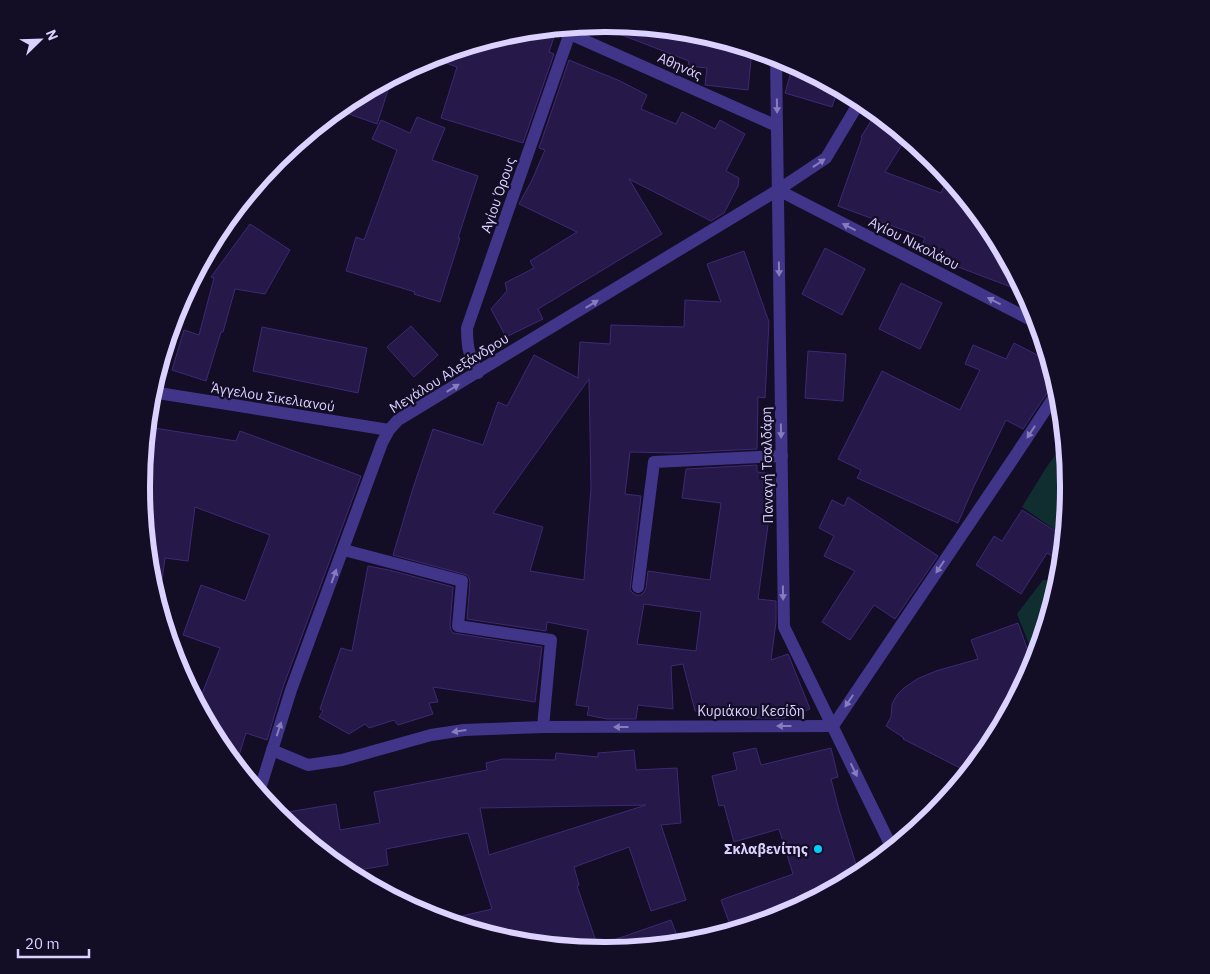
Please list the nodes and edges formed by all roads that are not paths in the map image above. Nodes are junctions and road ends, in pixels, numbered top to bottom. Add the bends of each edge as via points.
1 (577, 33) edge
2 (570, 34) edge
3 (776, 66) edge
4 (856, 108) edge
5 (777, 126) junction
6 (778, 190) junction
7 (1027, 318) edge
8 (478, 373) junction
9 (160, 393) edge
10 (1051, 401) edge
11 (389, 430) junction
12 (782, 456) junction
13 (344, 550) junction
14 (638, 587) dead end
15 (832, 726) junction
16 (543, 727) junction
17 (272, 750) junction
18 (261, 785) edge
19 (889, 842) edge

1 - 5 street, Αθηνάς
2 - 8 street, Αγίου Όρους via 467,328 470,358
3 -> 5 street, Παναγή Τσαλδάρη
6 -> 4 street, Μεγάλου Αλεξάνδρου via 826,158
5 - 6 street, Παναγή Τσαλδάρη
7 -> 6 street, Αγίου Νικολάου
8 -> 6 street, Μεγάλου Αλεξάνδρου
6 -> 12 street, Παναγή Τσαλδάρη
11 -> 8 street, Μεγάλου Αλεξάνδρου via 398,420
9 - 11 street, Άγγελου Σικελιανού
10 -> 15 street
11 - 13 street, Μεγάλου Αλεξάνδρου
12 - 14 street via 654,462
12 -> 15 street, Παναγή Τσαλδάρη via 784,627
13 - 16 street via 462,581 458,626 551,640
17 -> 13 street, Μεγάλου Αλεξάνδρου
15 -> 16 street, Κυριάκου Κεσίδη
15 -> 19 street, Παναγή Τσαλδάρη
16 -> 17 street, Κυριάκου Κεσίδη via 431,735 342,760 308,764
17 - 18 street, Μεγάλου Αλεξάνδρου

